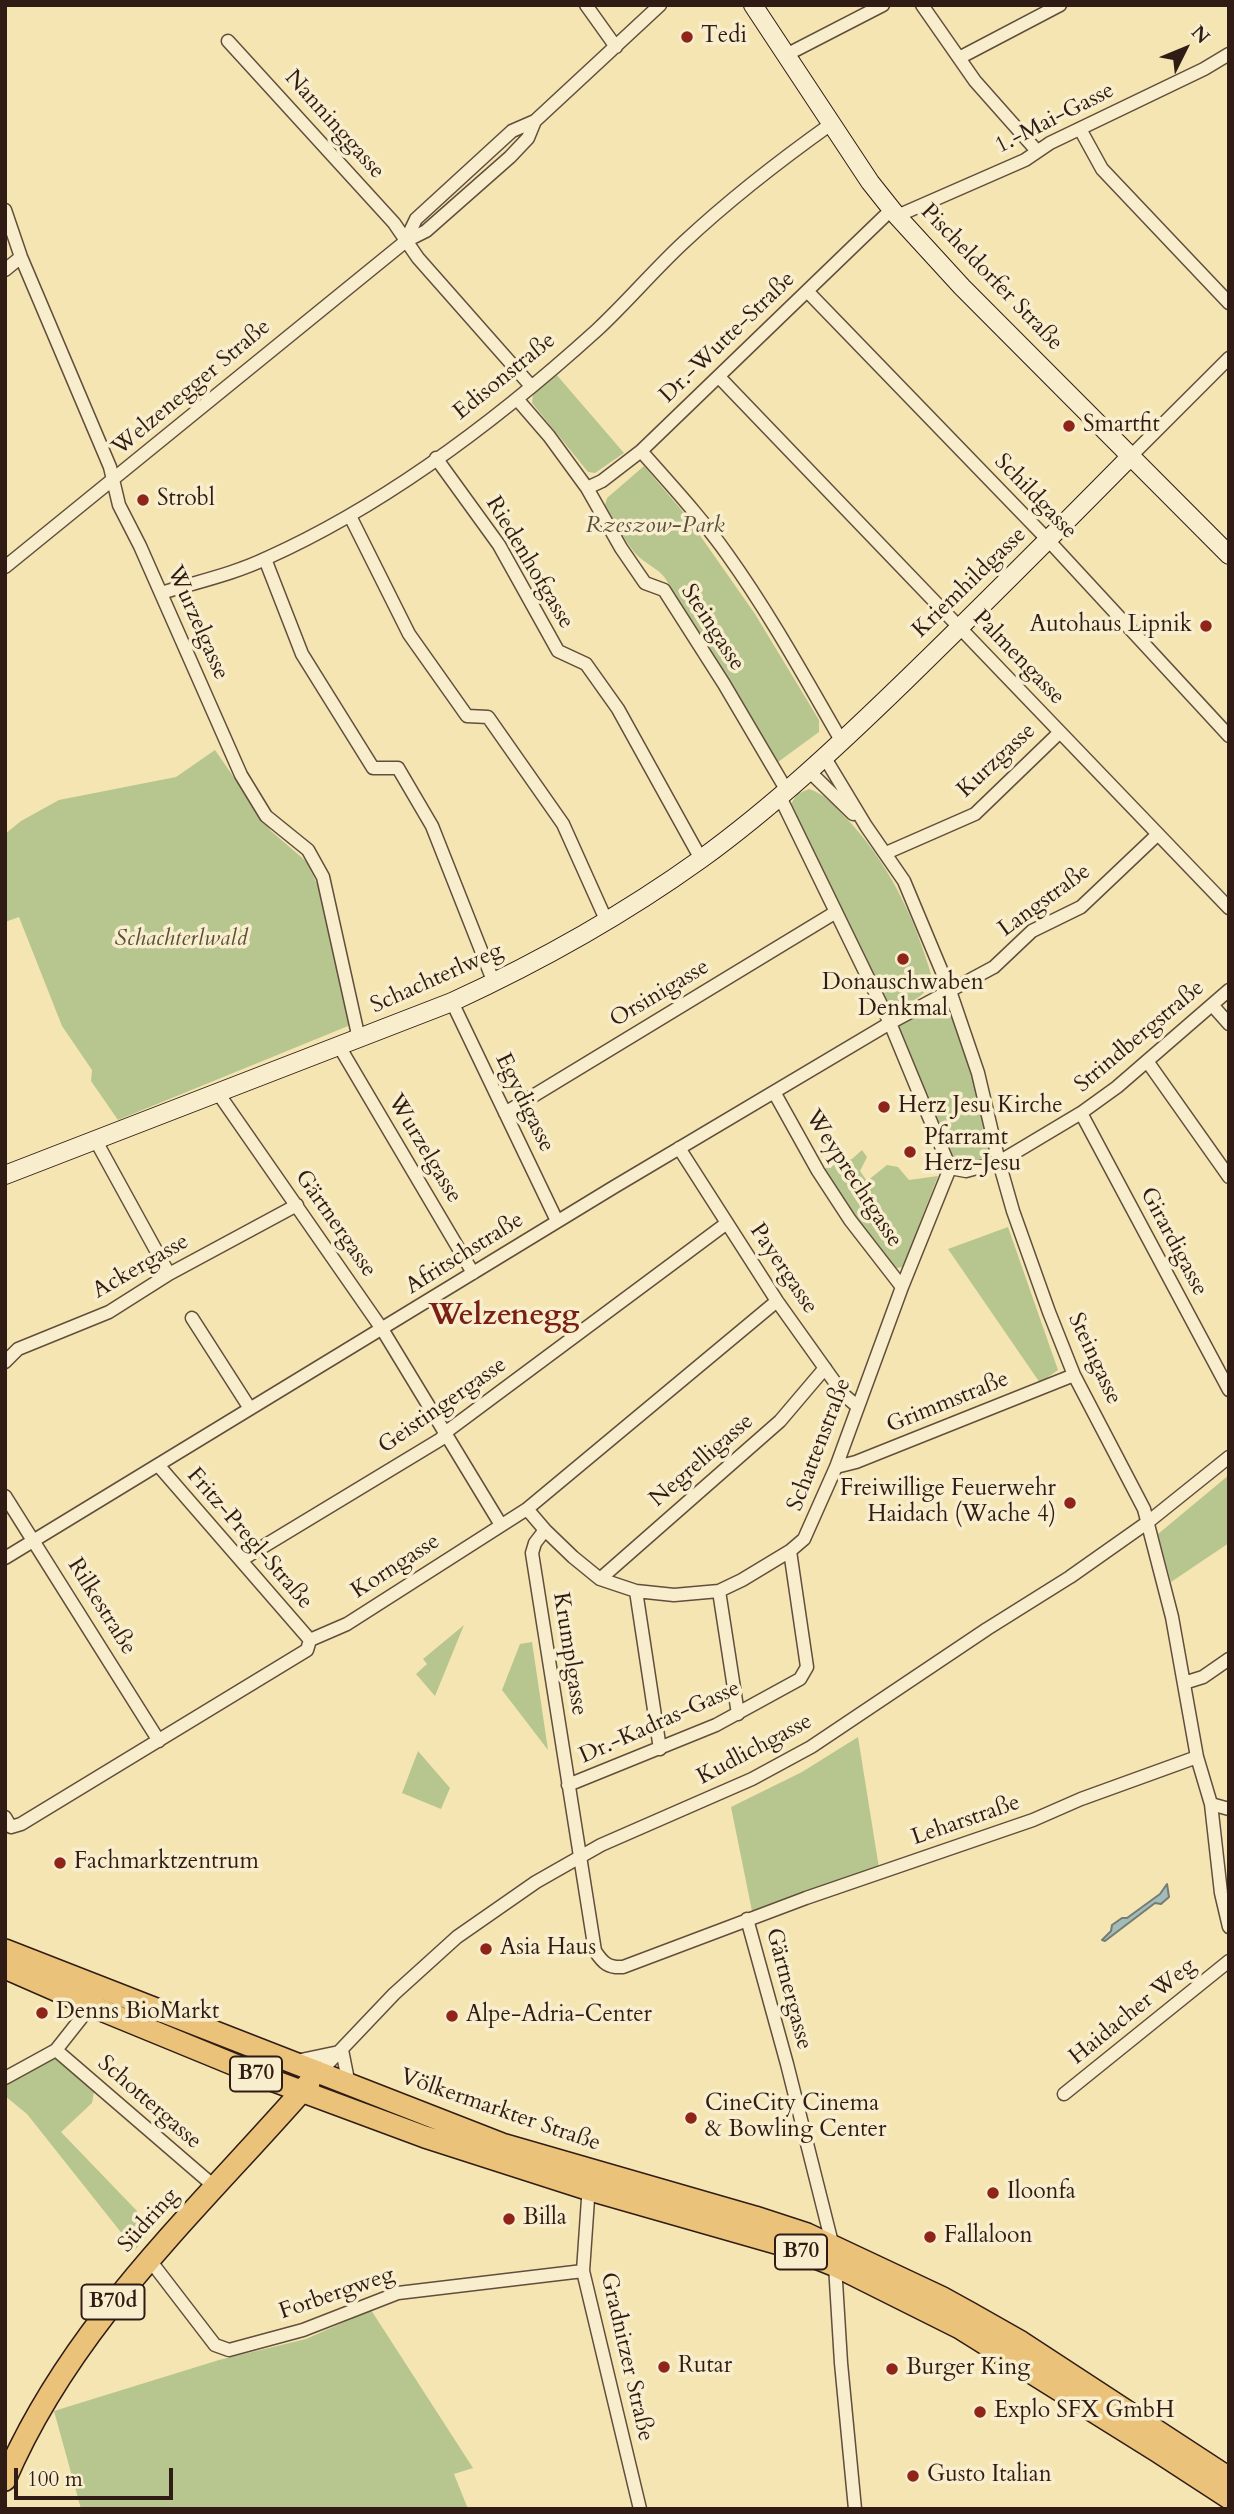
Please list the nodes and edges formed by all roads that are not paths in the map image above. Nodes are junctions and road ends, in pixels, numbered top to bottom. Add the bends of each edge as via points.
1 (586, 5) edge
2 (660, 5) edge
3 (752, 5) edge
4 (883, 5) edge
5 (922, 5) edge
6 (1060, 5) edge
7 (228, 40) dead end
8 (616, 47) junction
9 (1229, 54) edge
10 (786, 55) junction
11 (959, 58) junction
12 (831, 124) junction
13 (1080, 128) junction
14 (1037, 151) junction
15 (5, 209) edge
16 (894, 213) junction
17 (406, 240) junction
18 (21, 257) junction
19 (5, 270) edge
20 (807, 291) junction
21 (1229, 303) edge
22 (1229, 358) edge
23 (719, 377) junction
24 (531, 386) junction
25 (517, 399) junction
26 (641, 451) junction
27 (1131, 456) junction
28 (436, 458) junction
29 (114, 481) junction
30 (587, 488) junction
31 (350, 516) junction
32 (1049, 541) junction
33 (1229, 555) edge
34 (265, 559) junction
35 (5, 567) edge
36 (161, 593) junction
37 (960, 629) junction
38 (1060, 732) junction
39 (1229, 736) edge
40 (842, 742) junction
41 (825, 758) junction
42 (810, 772) junction
43 (783, 794) junction
44 (866, 826) junction
45 (1158, 834) junction
46 (886, 853) junction
47 (701, 859) junction
48 (1229, 908) edge
49 (836, 912) junction
50 (607, 922) junction
51 (494, 983) junction
52 (1229, 990) edge
53 (950, 991) junction
54 (452, 1002) junction
55 (1213, 1006) junction
56 (890, 1023) junction
57 (1229, 1024) edge
58 (359, 1039) junction
59 (339, 1046) junction
60 (1147, 1061) junction
61 (774, 1092) junction
62 (218, 1093) junction
63 (505, 1113) junction
64 (1081, 1113) junction
65 (96, 1141) junction
66 (679, 1149) junction
67 (999, 1162) junction
68 (950, 1168) junction
69 (5, 1175) edge
70 (1229, 1177) edge
71 (297, 1205) junction
72 (557, 1221) junction
73 (727, 1223) junction
74 (473, 1273) junction
75 (169, 1274) junction
76 (902, 1287) junction
77 (778, 1301) junction
78 (192, 1318) dead end
79 (382, 1329) junction
80 (5, 1362) edge
81 (825, 1368) junction
82 (1074, 1375) junction
83 (1229, 1390) edge
84 (858, 1407) junction
85 (249, 1408) junction
86 (446, 1432) junction
87 (1229, 1457) edge
88 (158, 1465) junction
89 (835, 1466) junction
90 (5, 1496) edge
91 (527, 1509) junction
92 (1148, 1522) junction
93 (501, 1525) junction
94 (545, 1530) junction
95 (33, 1541) junction
96 (790, 1551) junction
97 (5, 1558) edge
98 (241, 1560) junction
99 (600, 1579) junction
100 (636, 1591) junction
101 (719, 1591) junction
102 (310, 1640) junction
103 (1229, 1659) edge
104 (1184, 1683) junction
105 (738, 1714) junction
106 (159, 1741) junction
107 (660, 1749) junction
108 (1197, 1757) junction
109 (568, 1785) junction
110 (1211, 1804) junction
111 (1229, 1809) edge
112 (8, 1822) edge
113 (581, 1856) junction
114 (747, 1919) junction
115 (1229, 1927) edge
116 (7, 1956) edge
117 (1229, 1962) edge
118 (92, 1997) junction
119 (56, 2050) junction
120 (341, 2051) junction
121 (290, 2062) junction
122 (264, 2077) junction
123 (5, 2078) edge
124 (309, 2083) junction
125 (349, 2085) junction
126 (1064, 2094) dead end
127 (331, 2101) junction
128 (280, 2115) junction
129 (593, 2181) junction
130 (215, 2187) junction
131 (834, 2256) junction
132 (149, 2259) junction
133 (583, 2271) junction
134 (1183, 2457) junction
135 (1229, 2478) edge
136 (5, 2480) edge
137 (1229, 2498) edge
138 (640, 2509) edge
139 (855, 2509) edge

1 - 8 street
2 - 8 street, Welzenegger Straße
3 - 10 street, Pischeldorfer Straße
4 - 10 street
5 - 11 street
6 - 11 street
7 - 17 street, Nanninggasse
8 - 17 street, Welzenegger Straße via 535,121 528,138 510,157 426,231
9 - 13 street, 1.-Mai-Gasse
10 - 12 street, Pischeldorfer Straße
11 - 14 street
12 - 16 street, Pischeldorfer Straße
12 - 24 street, Edisonstraße via 720,210
13 - 14 street, 1.-Mai-Gasse
13 - 21 street via 1102,169
14 - 16 street, 1.-Mai-Gasse
15 - 18 street, Wurzelgasse
16 - 20 street, Dr.-Wutte-Straße
16 - 27 street, Pischeldorfer Straße
17 - 24 street
17 - 29 street, Welzenegger Straße
18 - 19 street
18 - 29 street, Wurzelgasse
20 - 23 street, Dr.-Wutte-Straße
20 - 32 street, Schildgasse
22 - 27 street
23 - 26 street, Dr.-Wutte-Straße
23 - 37 street, Palmengasse
24 - 25 street, Edisonstraße
25 - 28 street, Edisonstraße
25 - 30 street, Steingasse
26 - 30 street, Dr.-Wutte-Straße
26 - 40 street via 728,555
27 - 32 street, Kriemhildgasse
27 - 33 street, Pischeldorfer Straße
28 - 31 street, Edisonstraße
28 - 47 street, Riedenhofgasse via 499,545 558,651 586,664 618,709
29 - 35 street, Welzenegger Straße
29 - 36 street, Wurzelgasse via 120,505
30 - 43 street, Steingasse via 645,583 664,590 724,684
31 - 34 street, Edisonstraße
31 - 50 street via 409,634 467,716 488,717 563,824
32 - 37 street, Kriemhildgasse
32 - 39 street, Schildgasse
34 - 36 street, Edisonstraße
34 - 51 street via 302,654 373,768 398,768 432,826
36 - 58 street, Wurzelgasse via 241,775 266,816 308,850 323,877
37 - 38 street, Palmengasse
37 - 40 street, Kriemhildgasse
38 - 45 street, Palmengasse
38 - 46 street, Kurzgasse via 975,814
40 - 41 street, Schachterlweg
41 - 42 street, Schachterlweg
41 - 44 street, Steingasse
42 - 43 street, Schachterlweg
42 - 44 street, Steingasse
43 - 47 street, Schachterlweg
43 - 49 street, Steingasse
44 - 46 street, Steingasse
45 - 48 street, Palmengasse
45 - 53 street, Langstraße via 1081,907 1032,931 994,967
46 - 53 street, Steingasse via 904,881
47 - 50 street, Schachterlweg
49 - 56 street, Steingasse
49 - 63 street, Orsinigasse
50 - 51 street, Schachterlweg
51 - 54 street, Schachterlweg
52 - 55 street, Strindbergstraße
53 - 56 street, Afritschstraße
53 - 67 street, Steingasse via 978,1073
54 - 58 street, Schachterlweg
54 - 63 street, Egydigasse
55 - 57 street
55 - 60 street, Strindbergstraße
56 - 61 street, Afritschstraße
56 - 68 street, Steingasse
58 - 59 street, Schachterlweg
59 - 62 street, Schachterlweg
59 - 74 street, Wurzelgasse
60 - 64 street, Strindbergstraße
60 - 70 street
61 - 66 street, Afritschstraße
61 - 76 street, Weyprechtgasse via 850,1220
62 - 65 street, Schachterlweg
62 - 71 street, Gärtnergasse
63 - 72 street, Egydigasse
64 - 67 street, Strindbergstraße
64 - 83 street, Girardigasse
65 - 69 street, Schachterlweg
65 - 75 street
66 - 72 street, Afritschstraße
66 - 73 street, Payergasse
67 - 68 street, Strindbergstraße via 966,1171
67 - 82 street, Steingasse via 1032,1267
68 - 76 street, Schattenstraße
71 - 75 street, Ackergasse
71 - 79 street, Gärtnergasse
72 - 74 street, Afritschstraße
73 - 77 street, Payergasse
73 - 86 street, Geistingergasse
74 - 79 street, Afritschstraße
75 - 80 street, Ackergasse via 109,1312 18,1349
76 - 84 street, Schattenstraße
77 - 81 street, Payergasse
77 - 91 street, Korngasse
78 - 85 street
79 - 85 street, Afritschstraße
79 - 86 street, Gärtnergasse
81 - 84 street, Payergasse
81 - 99 street, Negrelligasse via 780,1421
82 - 89 street, Grimmstraße via 856,1462
82 - 92 street, Steingasse via 1127,1472
84 - 89 street, Schattenstraße
85 - 88 street, Afritschstraße
86 - 93 street, Gärtnergasse
86 - 98 street, Geistingergasse
87 - 92 street, Kudlichgasse
88 - 95 street, Afritschstraße
88 - 98 street, Fritz-Pregl-Straße
89 - 96 street, Schattenstraße via 810,1531
90 - 95 street, Rilkestraße
91 - 93 street, Korngasse
91 - 94 street
92 - 104 street, Steingasse
92 - 113 street, Kudlichgasse via 811,1747 752,1779
93 - 102 street, Korngasse via 347,1624
94 - 99 street, Schattenstraße
94 - 109 street, Krumplgasse via 532,1553
95 - 97 street, Afritschstraße
95 - 106 street, Rilkestraße
96 - 101 street, Schattenstraße
96 - 105 street, Dr.-Kadras-Gasse via 807,1667 800,1679
98 - 102 street, Fritz-Pregl-Straße
99 - 100 street, Schattenstraße
100 - 101 street, Schattenstraße via 690,1595
100 - 107 street
101 - 105 street
102 - 106 street, Korngasse via 307,1650
103 - 104 street via 1203,1677
104 - 108 street, Steingasse
105 - 107 street, Dr.-Kadras-Gasse
106 - 112 street, Korngasse via 21,1824
107 - 109 street, Dr.-Kadras-Gasse
108 - 110 street, Steingasse
108 - 114 street, Leharstraße via 1025,1823
109 - 113 street, Krumplgasse
110 - 111 street
110 - 115 street, Steingasse
113 - 114 street, Gärtnergasse via 595,1951 612,1968
113 - 120 street, Kudlichgasse via 457,1937 394,1994
114 - 131 street, Gärtnergasse
116 - 118 main road, Völkermarkter Straße / B70
117 - 126 street, Haidacher Weg
118 - 119 street
118 - 121 main road, Völkermarkter Straße / B70
118 - 122 main road, Völkermarkter Straße / B70
119 - 123 street
119 - 130 street, Schottergasse
120 - 121 street
120 - 124 street, Kudlichgasse
120 - 125 street
121 - 124 main road
121 - 125 main road, Völkermarkter Straße / B70
122 - 127 main road, Völkermarkter Straße / B70
122 - 128 main road
124 - 127 main road
124 - 128 main road, Südring / B70d
125 - 129 main road, Völkermarkter Straße / B70
127 - 128 main road
127 - 129 main road, Völkermarkter Straße / B70 via 490,2160
128 - 130 main road, Südring / B70d
129 - 131 main road, Völkermarkter Straße / B70 via 755,2217 807,2234
129 - 133 street, Gradnitzer Straße
130 - 132 main road, Südring / B70d
131 - 134 main road, Völkermarkter Straße / B70 via 965,2320
131 - 139 street, Gärtnergasse
132 - 133 street, Forbergweg via 215,2345 229,2350 303,2330 398,2293
132 - 136 main road, Südring / B70d via 64,2371
133 - 138 street, Gradnitzer Straße
134 - 135 main road, Völkermarkter Straße / B70
134 - 137 main road, Völkermarkter Straße / B70

